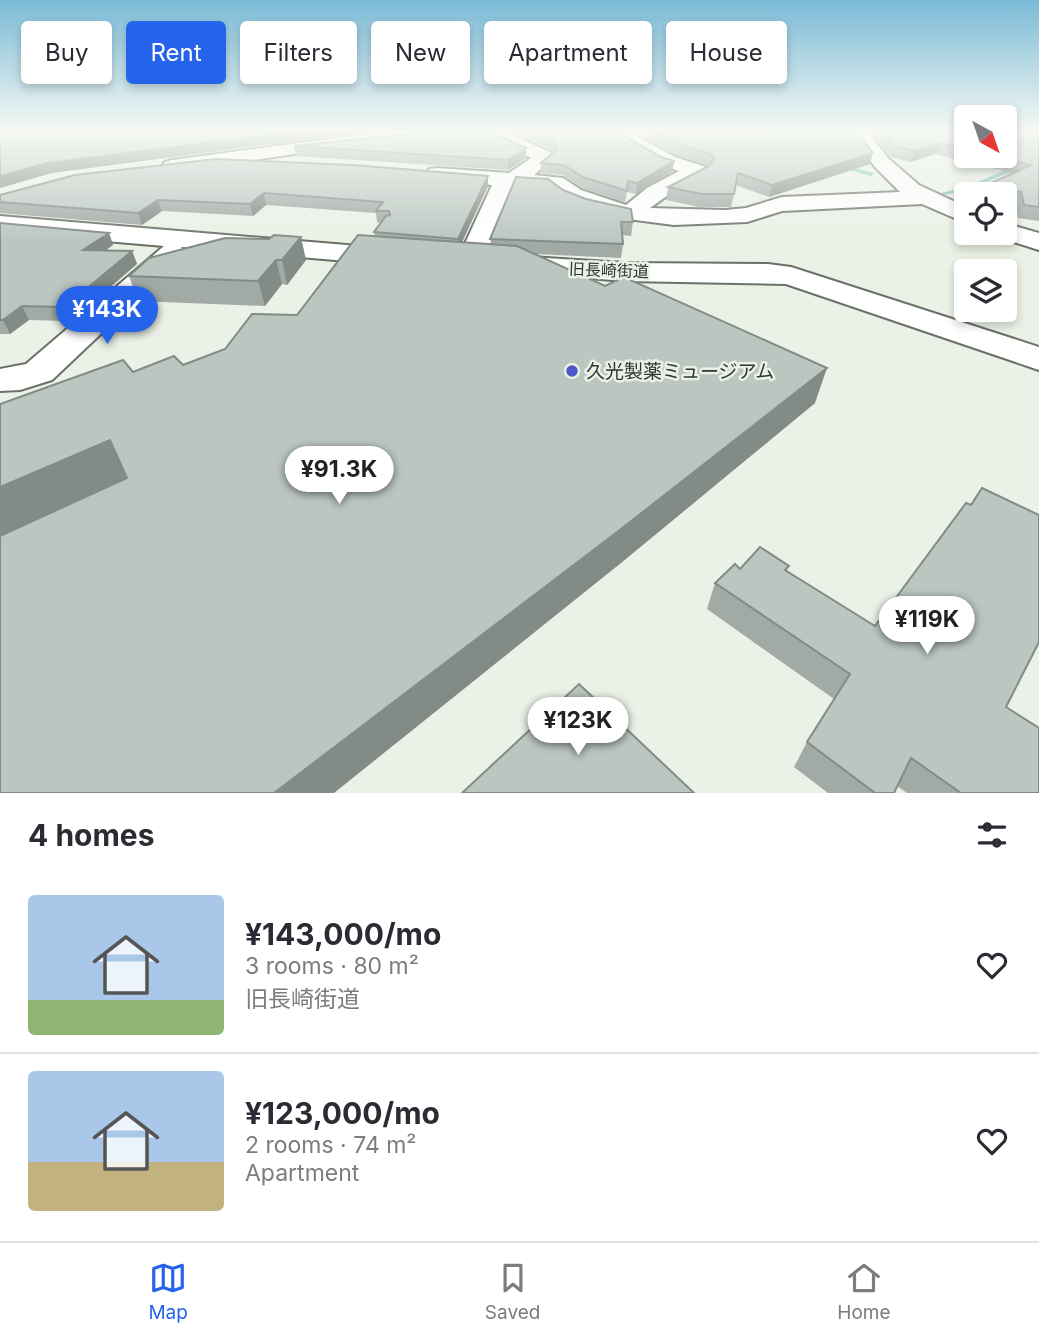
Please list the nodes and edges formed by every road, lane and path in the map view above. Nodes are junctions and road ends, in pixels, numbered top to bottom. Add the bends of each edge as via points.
1 (528, 168) edge
2 (689, 168) edge
3 (888, 168) edge
4 (423, 173) edge
5 (509, 180) junction
6 (922, 197) junction
7 (954, 211) edge
8 (632, 212) junction
9 (0, 224) edge
10 (1017, 235) edge
11 (183, 241) junction
12 (1039, 242) edge
13 (444, 261) junction
14 (1039, 359) edge
15 (0, 380) edge

1 - 5 street
2 - 8 street via 699,171 650,194
3 - 6 street
4 - 5 street
5 - 8 street via 555,183 569,195
5 - 13 street
6 - 7 street
6 - 8 street via 780,204 749,215 717,217
9 - 11 street, 旧長崎街道
10 - 12 street
11 - 13 street, 旧長崎街道
11 - 15 street via 39,372
13 - 14 street, 旧長崎街道 via 791,276

